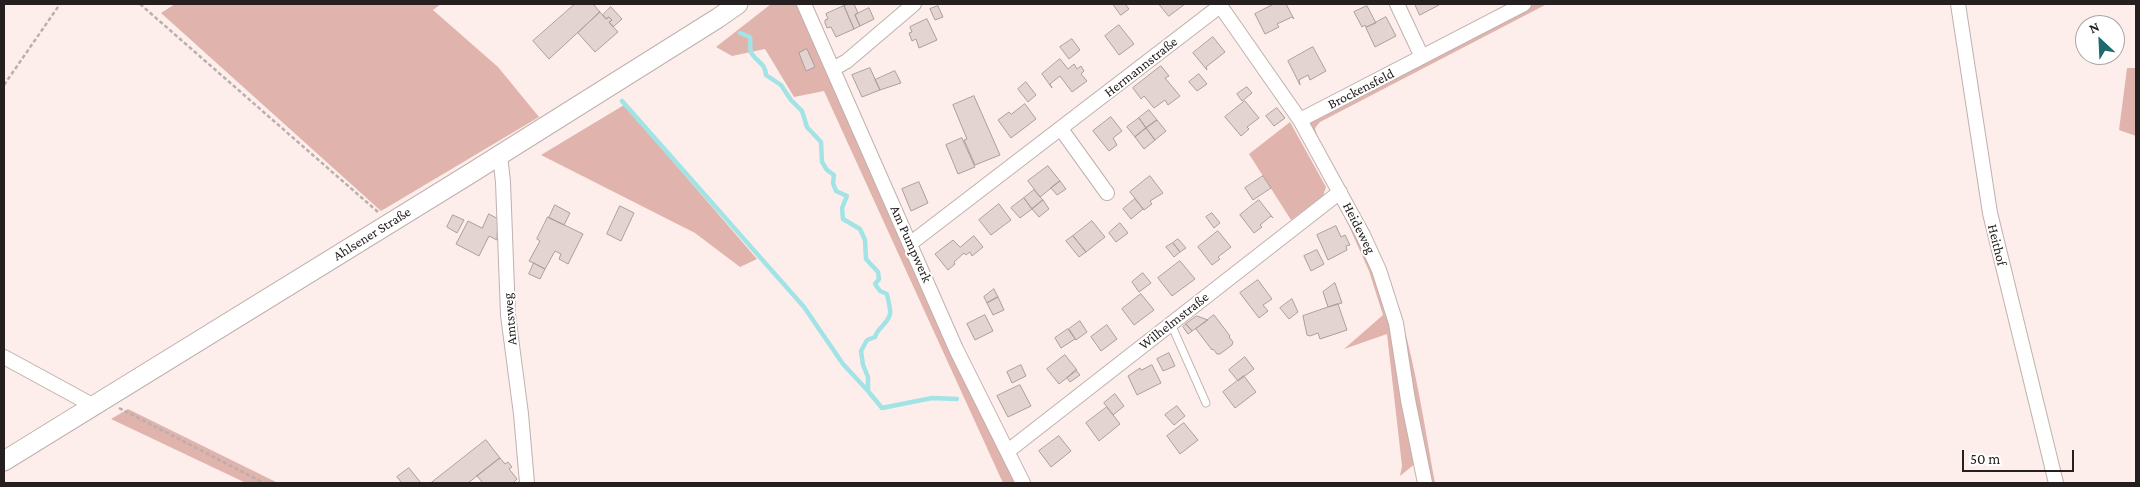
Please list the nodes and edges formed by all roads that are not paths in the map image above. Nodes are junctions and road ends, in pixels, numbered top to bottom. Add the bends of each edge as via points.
1 (738, 4) edge
2 (804, 4) edge
3 (914, 4) edge
4 (1397, 4) edge
5 (1958, 4) edge
6 (1220, 5) edge
7 (1520, 5) edge
8 (1422, 57) junction
9 (833, 69) junction
10 (1300, 120) junction
11 (1062, 129) junction
12 (500, 155) junction
13 (1107, 192) dead end
14 (1340, 192) junction
15 (911, 243) junction
16 (1170, 324) junction
17 (4, 358) edge
18 (100, 402) junction
19 (1206, 403) dead end
20 (1008, 451) junction
21 (4, 461) edge
22 (527, 483) edge
23 (1023, 483) edge
24 (1425, 483) edge
25 (2056, 483) edge

1 - 12 main road, Ahlsener Straße
2 - 9 street, Am Pumpwerk
3 - 9 street via 847,61
4 - 8 street
5 - 25 street, Heithof via 1990,213
6 - 10 street, Heideweg
6 - 11 street, Hermannstraße
7 - 8 street, Brockensfeld
8 - 10 street, Brockensfeld
9 - 15 street, Am Pumpwerk
10 - 14 street, Heideweg
11 - 13 street
11 - 15 street, Hermannstraße
12 - 18 main road, Ahlsener Straße
12 - 22 street, Amtsweg via 508,315
14 - 16 street, Wilhelmstraße
14 - 24 street, Heideweg via 1379,270 1396,323
15 - 20 street, Am Pumpwerk via 956,349
16 - 19 lane
16 - 20 street, Wilhelmstraße
17 - 18 street
18 - 21 main road, Ahlsener Straße
20 - 23 street, Am Pumpwerk

